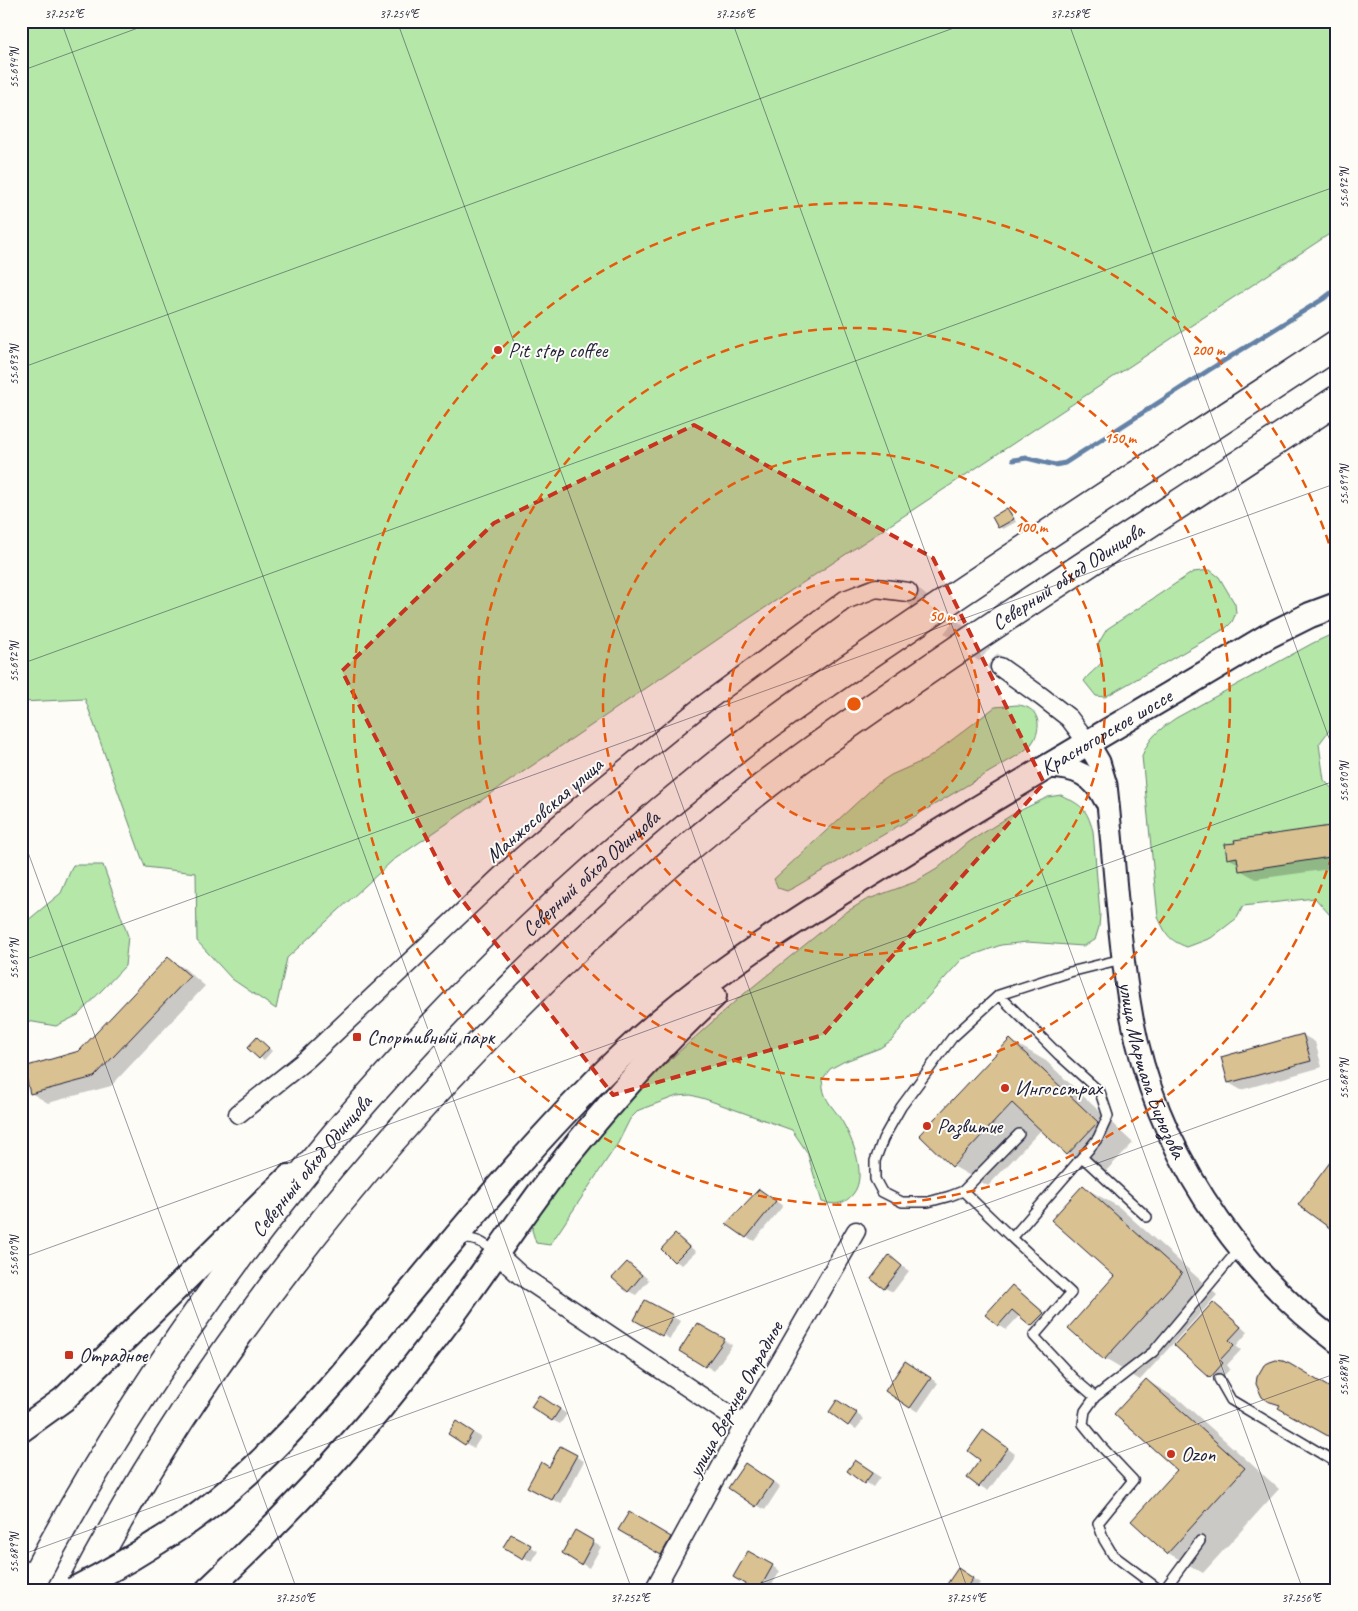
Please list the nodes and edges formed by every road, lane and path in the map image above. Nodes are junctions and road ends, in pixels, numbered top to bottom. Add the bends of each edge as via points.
1 (1337, 344) edge
2 (1337, 400) edge
3 (908, 592) tunnel mouth
4 (1337, 592) edge
5 (1337, 605) edge
6 (1268, 636) junction
7 (1000, 667) tunnel mouth
8 (1088, 743) junction
9 (1049, 767) junction
10 (1110, 816) junction
11 (882, 867) junction
12 (1123, 959) junction
13 (999, 995) junction
14 (238, 1114) dead end
15 (349, 1118) junction
16 (1019, 1134) dead end
17 (1082, 1157) junction
18 (963, 1191) junction
19 (1147, 1218) dead end
20 (856, 1231) dead end
21 (1012, 1238) junction
22 (453, 1240) junction
23 (1240, 1247) junction
24 (496, 1253) junction
25 (1337, 1342) edge
26 (1219, 1379) dead end
27 (1094, 1397) junction
28 (744, 1425) junction
29 (21, 1430) edge
30 (1337, 1463) edge
31 (1200, 1541) dead end
32 (28, 1590) edge
33 (73, 1590) edge
34 (80, 1590) edge
35 (208, 1590) edge
36 (654, 1590) edge
37 (1160, 1590) edge
38 (1164, 1590) edge

1 - 15 highway, Северный обход Одинцова via 968,587 796,704 736,749 562,897 429,1029
2 - 34 highway, Северный обход Одинцова via 1010,614 823,742 707,833 594,931 435,1091 292,1262 174,1430
3 - 14 street, Манжосовская улица via 876,588 845,600 704,704 529,850 307,1059
4 - 6 main road
5 - 6 main road, Красногорское шоссе
6 - 8 main road, Красногорское шоссе
7 - 8 street via 1069,718
8 - 9 main road, Красногорское шоссе
8 - 10 street, улица Маршала Бирюзова via 1099,762 1106,785
9 - 10 street via 1068,768 1091,780 1100,788
9 - 11 main road, Красногорское шоссе
10 - 12 street, улица Маршала Бирюзова
11 - 22 main road via 718,975 624,1052 543,1135
11 - 24 main road via 762,957 679,1029 573,1149
12 - 13 lane
12 - 23 street, улица Маршала Бирюзова via 1132,1018 1157,1106 1181,1159 1218,1221
13 - 17 lane via 1100,1092 1108,1116 1098,1138
13 - 18 lane via 952,1038 901,1107 875,1161 875,1179 882,1192 902,1202 928,1202
15 - 29 main road via 64,1399
15 - 32 highway, Северный обход Одинцова via 255,1234 171,1351 92,1475
16 - 18 lane
17 - 19 lane
17 - 21 lane
18 - 21 lane
20 - 28 street, улица Верхнее Отрадное
21 - 27 lane via 1071,1293 1034,1336
22 - 24 lane via 477,1239
22 - 33 main road, bridge via 312,1409 247,1473 154,1546
23 - 25 street, улица Маршала Бирюзова via 1274,1288 1308,1321
23 - 27 lane via 1153,1352
24 - 28 street via 520,1275
24 - 35 main road via 422,1356 349,1446
26 - 30 lane via 1231,1400
27 - 37 lane via 1084,1411 1083,1424 1133,1480 1098,1523 1113,1555
28 - 36 street, улица Верхнее Отрадное
31 - 38 lane

